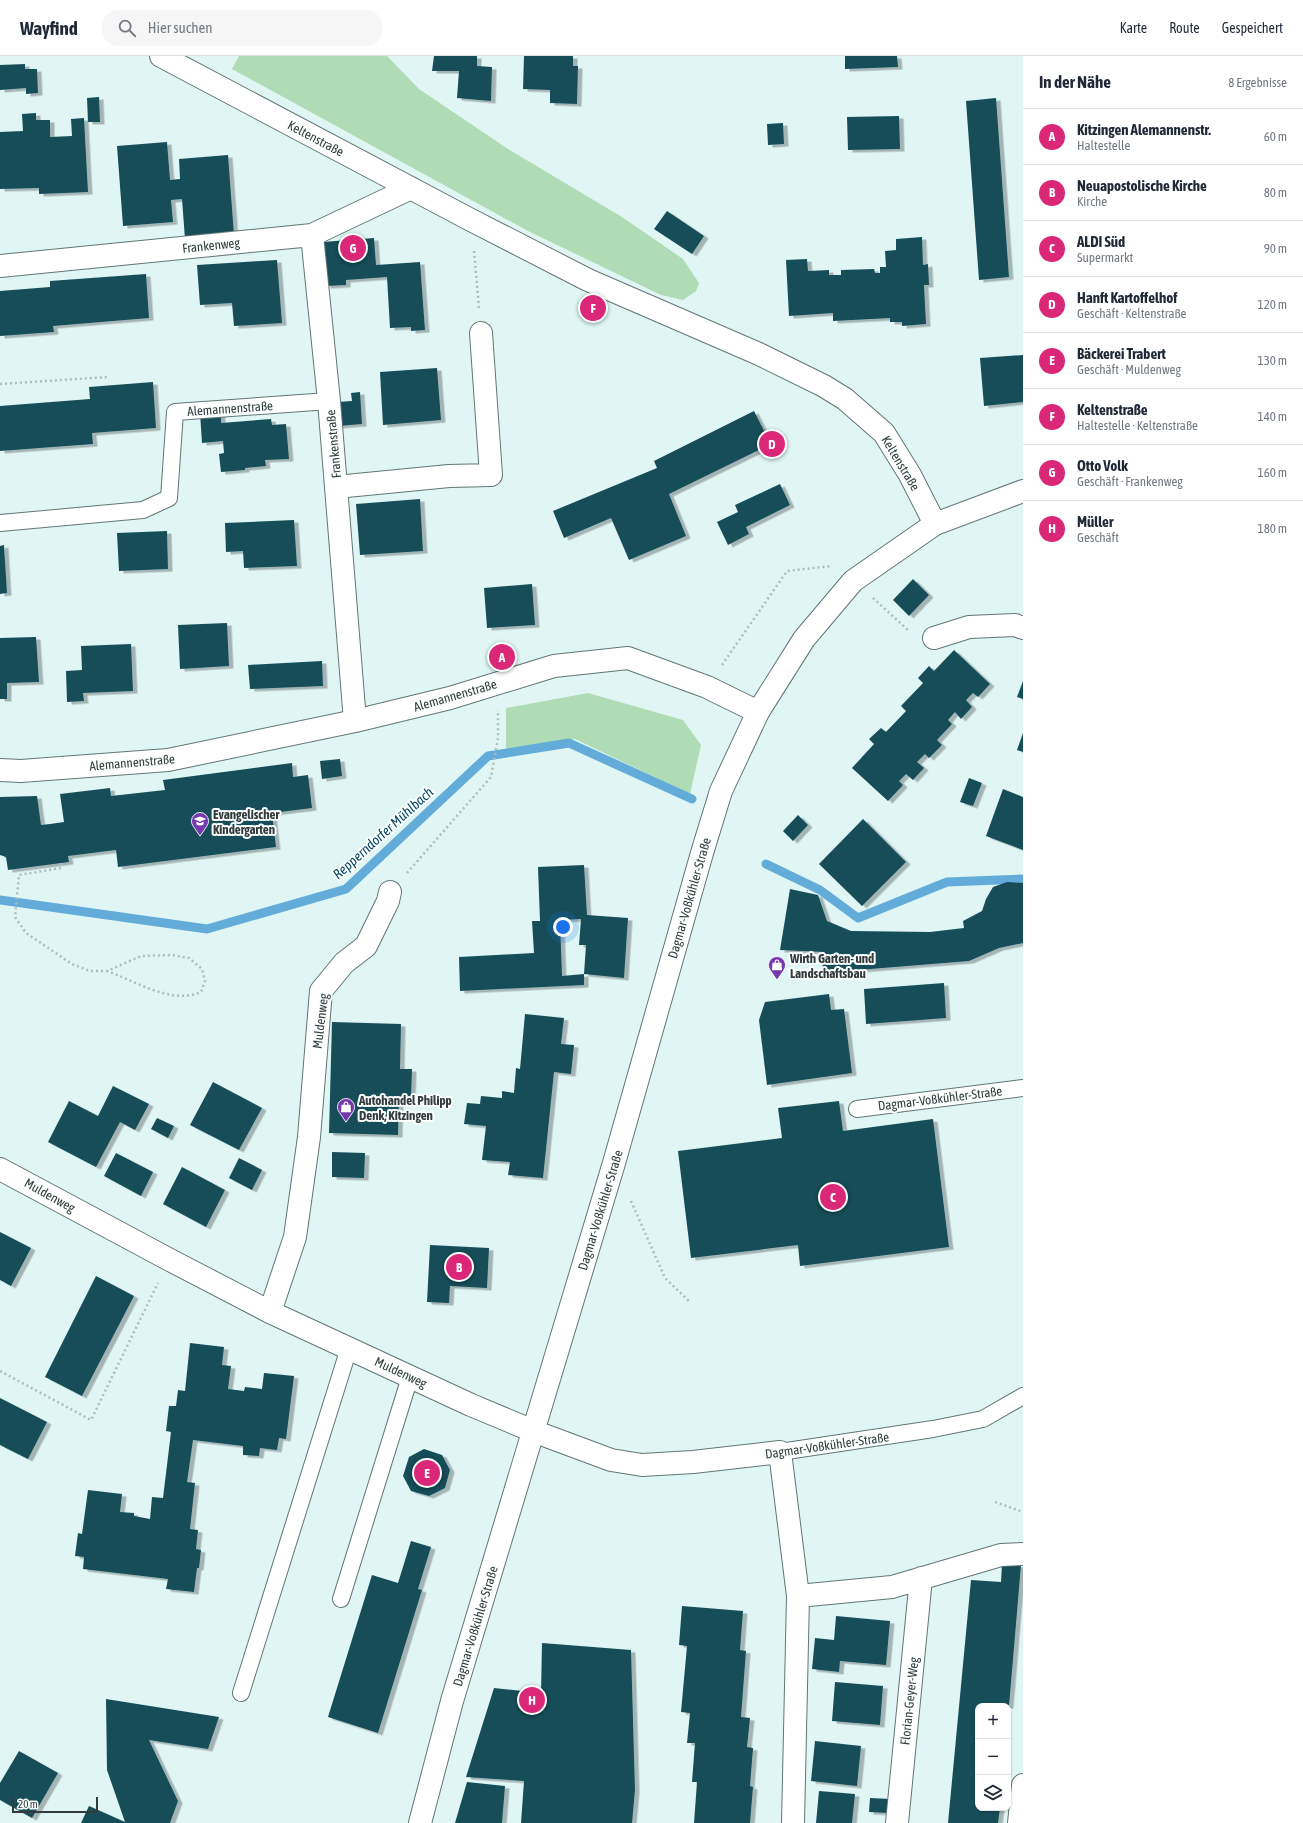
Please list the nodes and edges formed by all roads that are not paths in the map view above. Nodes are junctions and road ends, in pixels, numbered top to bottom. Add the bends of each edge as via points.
1 (161, 56) edge
2 (411, 188) junction
3 (312, 235) junction
4 (0, 266) edge
5 (481, 333) road end
6 (329, 400) junction
7 (336, 487) junction
8 (1023, 491) edge
9 (0, 523) edge
10 (935, 524) junction
11 (1023, 628) edge
12 (934, 638) road end
13 (758, 712) junction
14 (355, 721) junction
15 (0, 770) edge
16 (390, 892) road end
17 (1023, 1088) edge
18 (857, 1109) dead end
19 (0, 1169) edge
20 (270, 1312) junction
21 (349, 1348) junction
22 (410, 1377) junction
23 (1023, 1396) edge
24 (533, 1431) junction
25 (780, 1452) junction
26 (1023, 1554) edge
27 (921, 1578) junction
28 (798, 1596) junction
29 (341, 1599) dead end
30 (241, 1693) dead end
31 (1023, 1785) edge
32 (420, 1823) edge
33 (793, 1823) edge
34 (897, 1823) edge
35 (1019, 1823) edge

1 - 2 street, Keltenstraße
2 - 3 street, Frankenweg
2 - 10 street, Keltenstraße via 594,282 759,354 845,399 884,433 910,475
3 - 4 street, Frankenweg
3 - 6 street
5 - 7 street via 491,475 449,476
6 - 7 street, Frankenstraße
6 - 9 lane, Alemannenstraße via 175,412 169,498 143,510
7 - 14 street
8 - 10 street, Dagmar-Voßkühler-Straße
10 - 13 street, Dagmar-Voßkühler-Straße via 853,581 804,639
11 - 12 street via 1015,625 969,627
13 - 14 street, Alemannenstraße via 707,687 628,658 554,666 450,698
13 - 24 street, Dagmar-Voßkühler-Straße via 721,791 614,1163
14 - 15 street, Alemannenstraße via 168,760 21,771
16 - 20 street, Muldenweg via 366,946 344,963 321,991 310,1137 295,1237
17 - 18 lane, Dagmar-Voßkühler-Straße
19 - 20 street, Muldenweg
20 - 21 street, Muldenweg
21 - 22 street, Muldenweg
21 - 30 lane
22 - 24 street, Muldenweg
22 - 29 lane
23 - 25 lane, Dagmar-Voßkühler-Straße via 983,1419
24 - 25 street, Dagmar-Voßkühler-Straße via 611,1460 642,1465
24 - 32 street, Dagmar-Voßkühler-Straße via 452,1701
25 - 28 street
26 - 27 street via 1001,1555
27 - 28 street via 892,1587
27 - 34 street, Florian-Geyer-Weg
28 - 33 street
31 - 35 street

